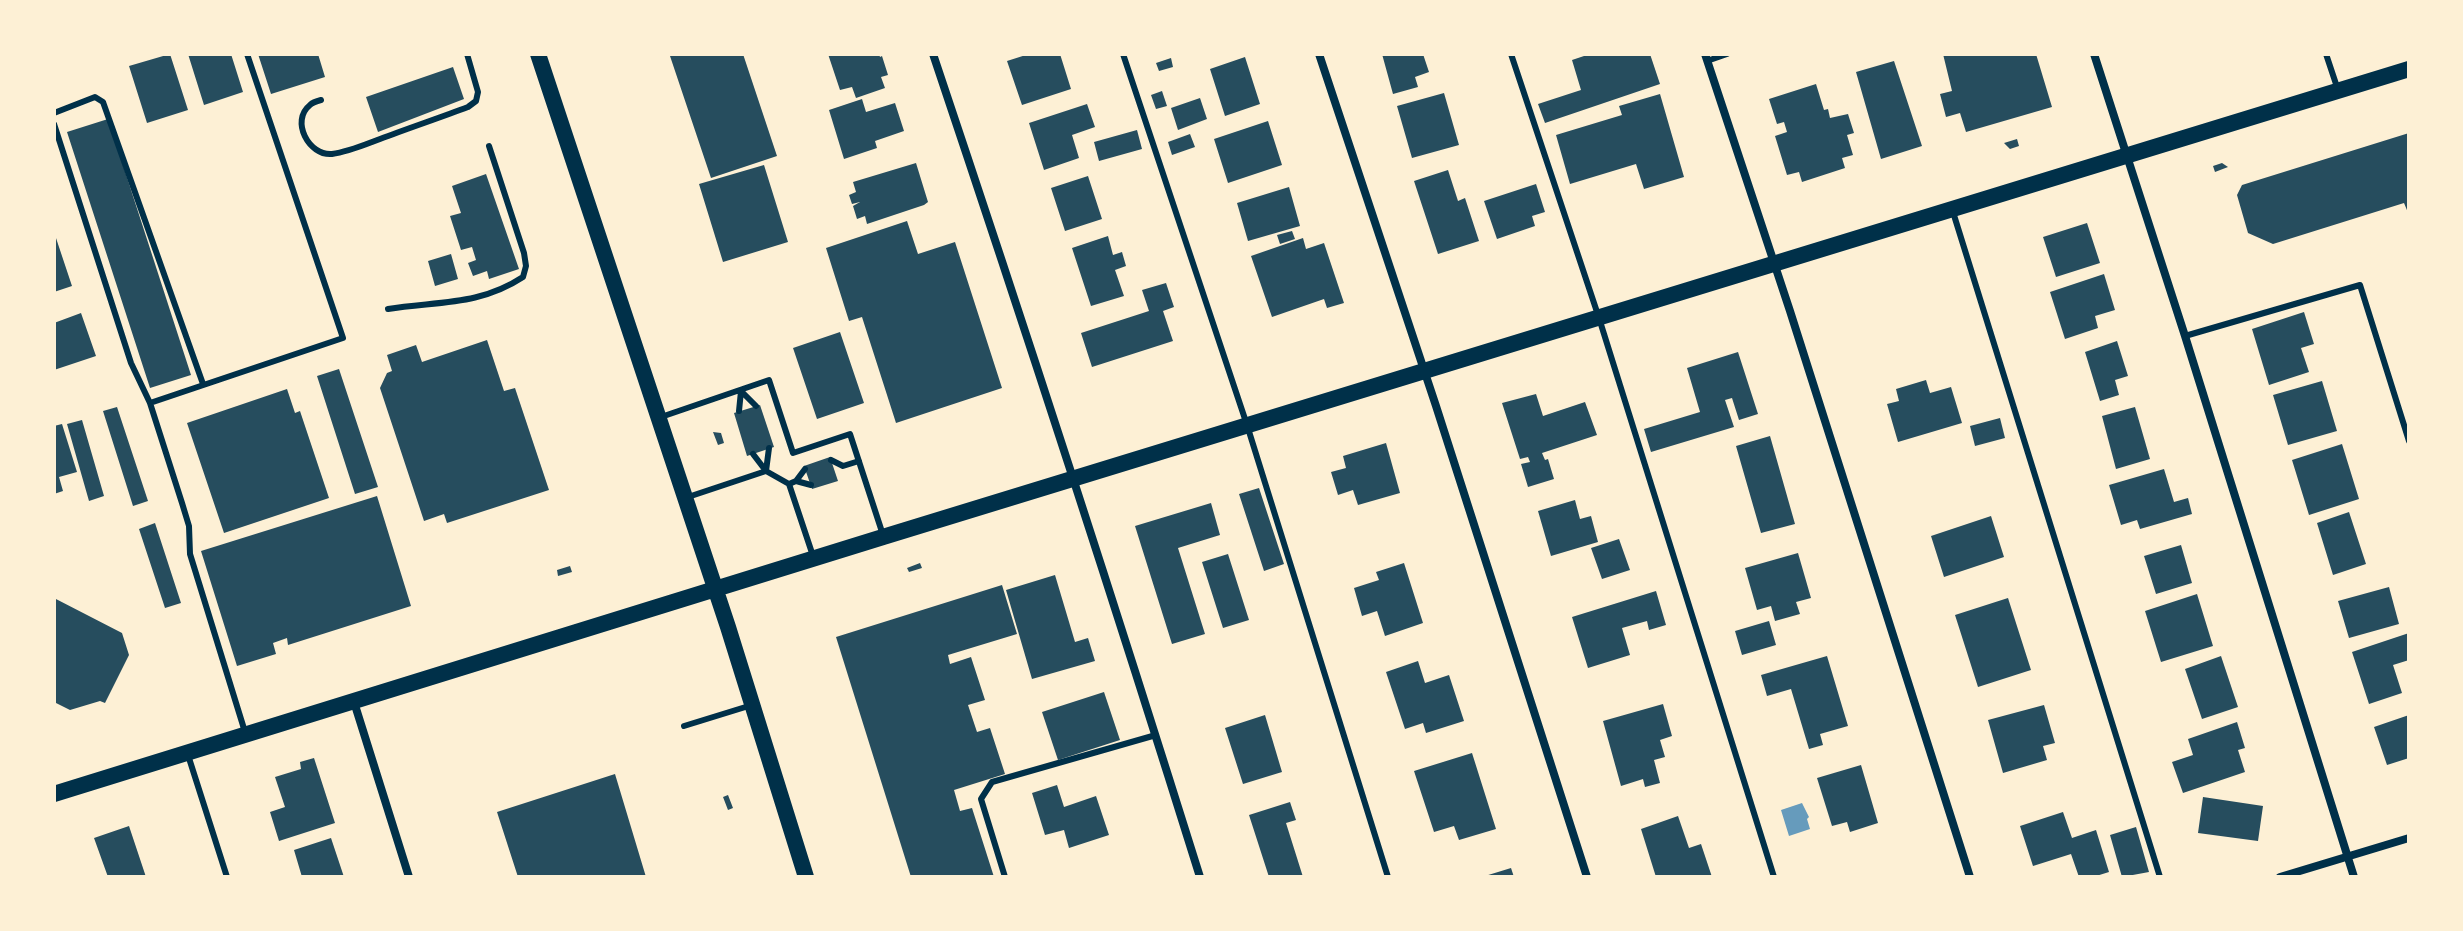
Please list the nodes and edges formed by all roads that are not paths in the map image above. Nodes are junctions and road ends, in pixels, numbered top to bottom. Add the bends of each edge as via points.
1 (247, 54) edge
2 (467, 54) edge
3 (538, 54) edge
4 (933, 54) edge
5 (1123, 54) edge
6 (1319, 54) edge
7 (1511, 54) edge
8 (1727, 54) edge
9 (2094, 54) edge
10 (2326, 54) edge
11 (1706, 57) edge
12 (2409, 69) edge
13 (2339, 91) junction
14 (321, 100) dead end
15 (54, 113) edge
16 (54, 124) edge
17 (489, 146) dead end
18 (2127, 156) junction
19 (1952, 209) junction
20 (1774, 264) junction
21 (388, 309) dead end
22 (1599, 318) junction
23 (2185, 336) junction
24 (1425, 371) junction
25 (203, 384) junction
26 (741, 391) junction
27 (150, 403) junction
28 (756, 406) dead end
29 (739, 411) dead end
30 (658, 418) junction
31 (1247, 425) junction
32 (2409, 441) edge
33 (769, 448) dead end
34 (753, 454) dead end
35 (831, 460) dead end
36 (859, 461) junction
37 (843, 466) junction
38 (805, 469) dead end
39 (766, 471) junction
40 (837, 476) dead end
41 (1073, 478) junction
42 (793, 482) junction
43 (811, 485) dead end
44 (685, 498) junction
45 (883, 537) junction
46 (813, 559) junction
47 (715, 589) junction
48 (354, 702) junction
49 (752, 705) junction
50 (684, 726) dead end
51 (246, 735) junction
52 (1156, 735) junction
53 (188, 753) junction
54 (54, 794) edge
55 (2409, 838) edge
56 (2347, 856) junction
57 (227, 877) edge
58 (409, 877) edge
59 (806, 877) edge
60 (1005, 877) edge
61 (1200, 877) edge
62 (1388, 877) edge
63 (1587, 877) edge
64 (1774, 877) edge
65 (1970, 877) edge
66 (2160, 877) edge
67 (2280, 877) edge
68 (2354, 877) edge

1 - 25 lane via 343,338
2 - 14 lane via 476,101 351,149 330,154 311,149 303,120 310,105
3 - 30 main road
4 - 41 street
5 - 31 lane
6 - 24 street
7 - 22 lane
8 - 11 lane
9 - 18 street
10 - 13 lane
11 - 20 street
12 - 13 main road
13 - 18 main road
15 - 25 lane via 95,97 103,102
16 - 27 lane via 131,363
17 - 21 lane via 524,253 523,277 478,298
18 - 19 main road
18 - 23 street
19 - 20 main road
19 - 66 lane
20 - 22 main road
20 - 65 street
22 - 24 main road
22 - 64 lane
23 - 32 lane via 2360,285
23 - 56 street
24 - 31 main road
24 - 63 street
25 - 27 lane
26 - 28 lane
26 - 29 lane
26 - 30 lane
26 - 36 lane via 769,380 793,453 850,434
27 - 51 lane
30 - 44 main road
31 - 41 main road
31 - 62 lane
33 - 39 lane
34 - 39 lane
35 - 37 lane
36 - 37 lane
36 - 45 lane
37 - 40 lane
38 - 42 lane
39 - 42 lane
39 - 44 lane
41 - 45 main road
41 - 52 street
42 - 43 lane
42 - 46 lane
44 - 47 main road
45 - 46 main road
46 - 47 main road
47 - 48 main road
47 - 49 main road
48 - 51 main road
48 - 58 street
49 - 50 lane
49 - 59 main road
51 - 53 main road
52 - 60 lane via 992,782 981,799
52 - 61 street
53 - 54 main road
53 - 57 lane
55 - 56 street
56 - 67 street
56 - 68 street

